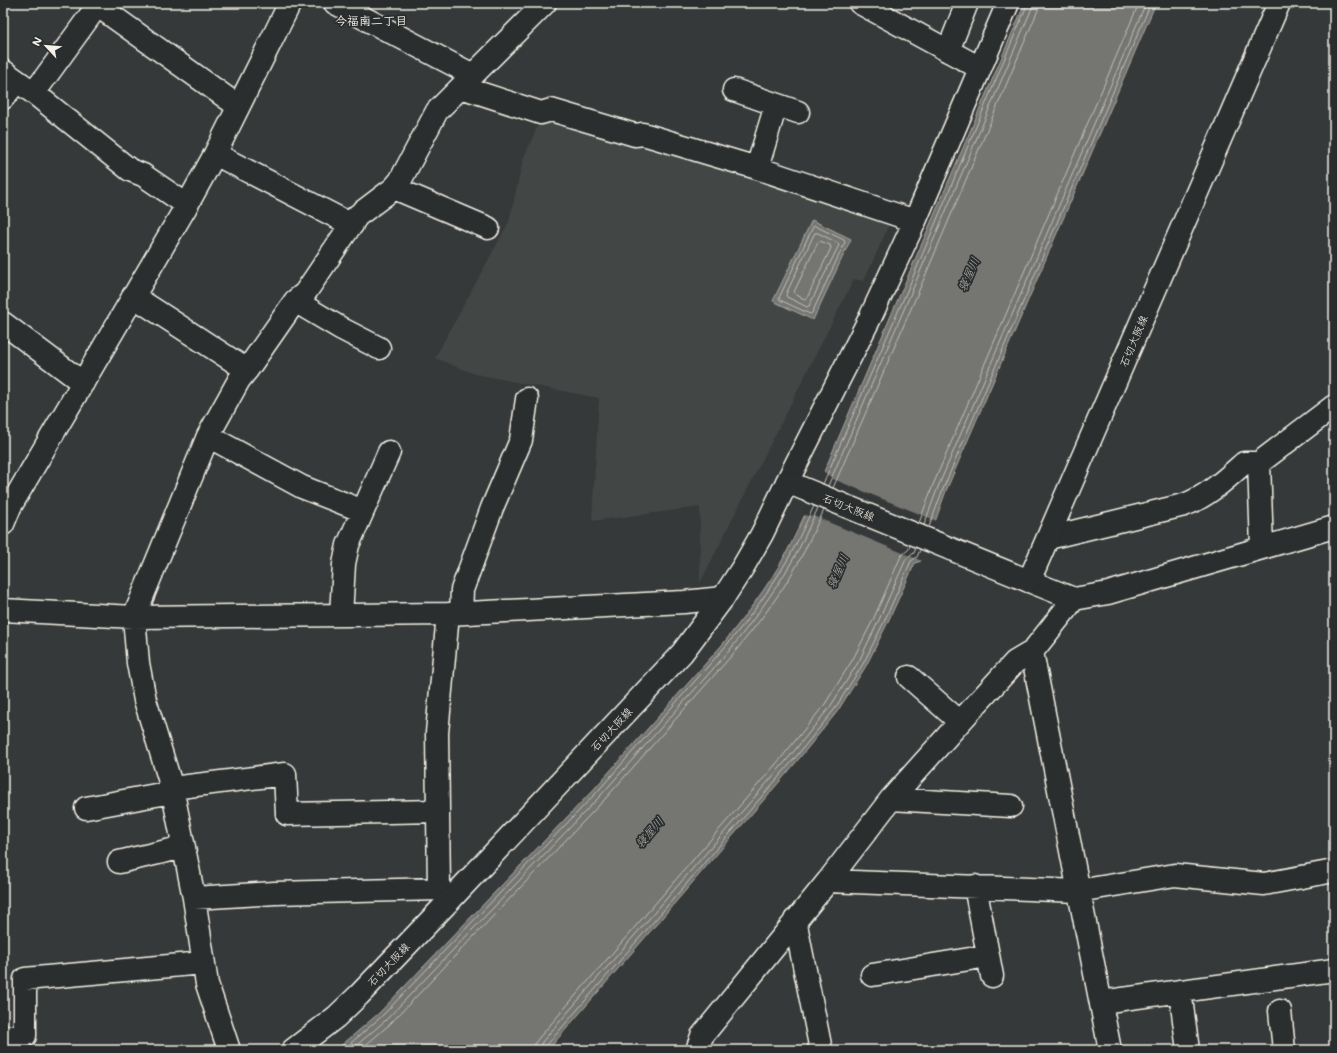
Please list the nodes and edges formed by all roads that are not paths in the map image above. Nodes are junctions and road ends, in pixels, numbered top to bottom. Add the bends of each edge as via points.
1 (290, 3) edge
2 (335, 3) edge
3 (545, 3) edge
4 (860, 3) edge
5 (967, 3) edge
6 (1008, 3) edge
7 (1279, 3) edge
8 (96, 4) edge
9 (948, 51) junction
10 (980, 68) junction
11 (18, 81) edge
12 (467, 81) junction
13 (734, 90) dead end
14 (3, 98) edge
15 (776, 105) junction
16 (238, 106) junction
17 (798, 112) dead end
18 (215, 154) junction
19 (757, 168) junction
20 (394, 188) junction
21 (188, 205) junction
22 (915, 221) junction
23 (352, 225) junction
24 (488, 228) dead end
25 (133, 296) junction
26 (295, 301) junction
27 (3, 322) edge
28 (379, 348) dead end
29 (247, 370) junction
30 (83, 383) junction
31 (527, 400) dead end
32 (1334, 406) edge
33 (208, 436) junction
34 (389, 452) dead end
35 (1259, 463) junction
36 (787, 482) junction
37 (363, 510) junction
38 (5, 512) edge
39 (1334, 527) edge
40 (1048, 538) junction
41 (1262, 547) junction
42 (1029, 581) junction
43 (723, 598) junction
44 (1074, 599) junction
45 (3, 610) edge
46 (454, 614) junction
47 (341, 615) junction
48 (134, 617) junction
49 (1032, 652) junction
50 (909, 677) dead end
51 (960, 722) junction
52 (172, 790) junction
53 (891, 799) junction
54 (1011, 806) dead end
55 (86, 808) dead end
56 (438, 811) junction
57 (184, 847) junction
58 (119, 862) dead end
59 (1334, 871) edge
60 (828, 881) junction
61 (975, 886) junction
62 (1078, 891) junction
63 (445, 894) junction
64 (194, 898) junction
65 (795, 920) junction
66 (203, 963) junction
67 (1334, 970) edge
68 (872, 975) dead end
69 (1180, 992) junction
70 (1101, 1002) junction
71 (1280, 1011) dead end
72 (3, 1036) edge
73 (229, 1050) edge
74 (293, 1050) edge
75 (697, 1050) edge
76 (821, 1050) edge
77 (1110, 1050) edge
78 (1188, 1050) edge
79 (1284, 1050) edge

1 - 16 street
2 - 12 street
3 - 12 street
4 - 9 street
5 - 9 street
6 - 10 street
7 - 40 street, 石切大阪線
8 - 11 street
8 - 16 street
9 - 10 street
10 - 22 street
11 - 14 street
11 - 21 street via 130,170 143,174
12 - 19 street via 541,113 550,110
12 - 20 street via 437,111
13 - 15 street
15 - 17 street
15 - 19 street
16 - 18 street
18 - 21 street
18 - 23 street
19 - 22 street
20 - 23 street via 357,216
20 - 24 street
21 - 25 street
22 - 36 street via 870,318
23 - 26 street via 305,293
25 - 29 street
25 - 30 street
26 - 28 street
26 - 29 street
27 - 30 street
29 - 33 street
30 - 38 street
31 - 46 street via 521,440 492,508
32 - 35 street
33 - 37 street via 302,487
33 - 48 street
34 - 37 street
35 - 40 street via 1244,463 1213,490 1184,505
35 - 41 street
36 - 42 street, 石切大阪線
36 - 43 street, 石切大阪線 via 744,567
37 - 47 street via 348,545 344,564
39 - 41 street
40 - 42 street, 石切大阪線
41 - 44 street via 1108,593
42 - 44 street
43 - 46 street
43 - 63 street, 石切大阪線 via 664,672
44 - 49 street
45 - 48 street
46 - 47 street
46 - 56 street via 437,733
47 - 48 street
48 - 52 street via 138,663 145,700
49 - 51 street via 1015,662
49 - 62 street
50 - 51 street
51 - 53 street
52 - 55 street
52 - 56 street via 285,774 287,814
52 - 57 street
53 - 54 street
53 - 60 street
56 - 63 street
57 - 58 street
57 - 64 street
59 - 62 street via 1264,884 1175,875
60 - 61 street
60 - 65 street
61 - 62 street
61 - 68 street via 990,966 897,979
62 - 70 street
63 - 64 street via 275,893
63 - 74 street, 石切大阪線 via 336,1017
64 - 66 street
65 - 75 street via 702,1036
65 - 76 street
66 - 72 street via 25,979 25,1036
66 - 73 street via 207,984
67 - 69 street
69 - 70 street
69 - 78 street
70 - 77 street
71 - 79 street

